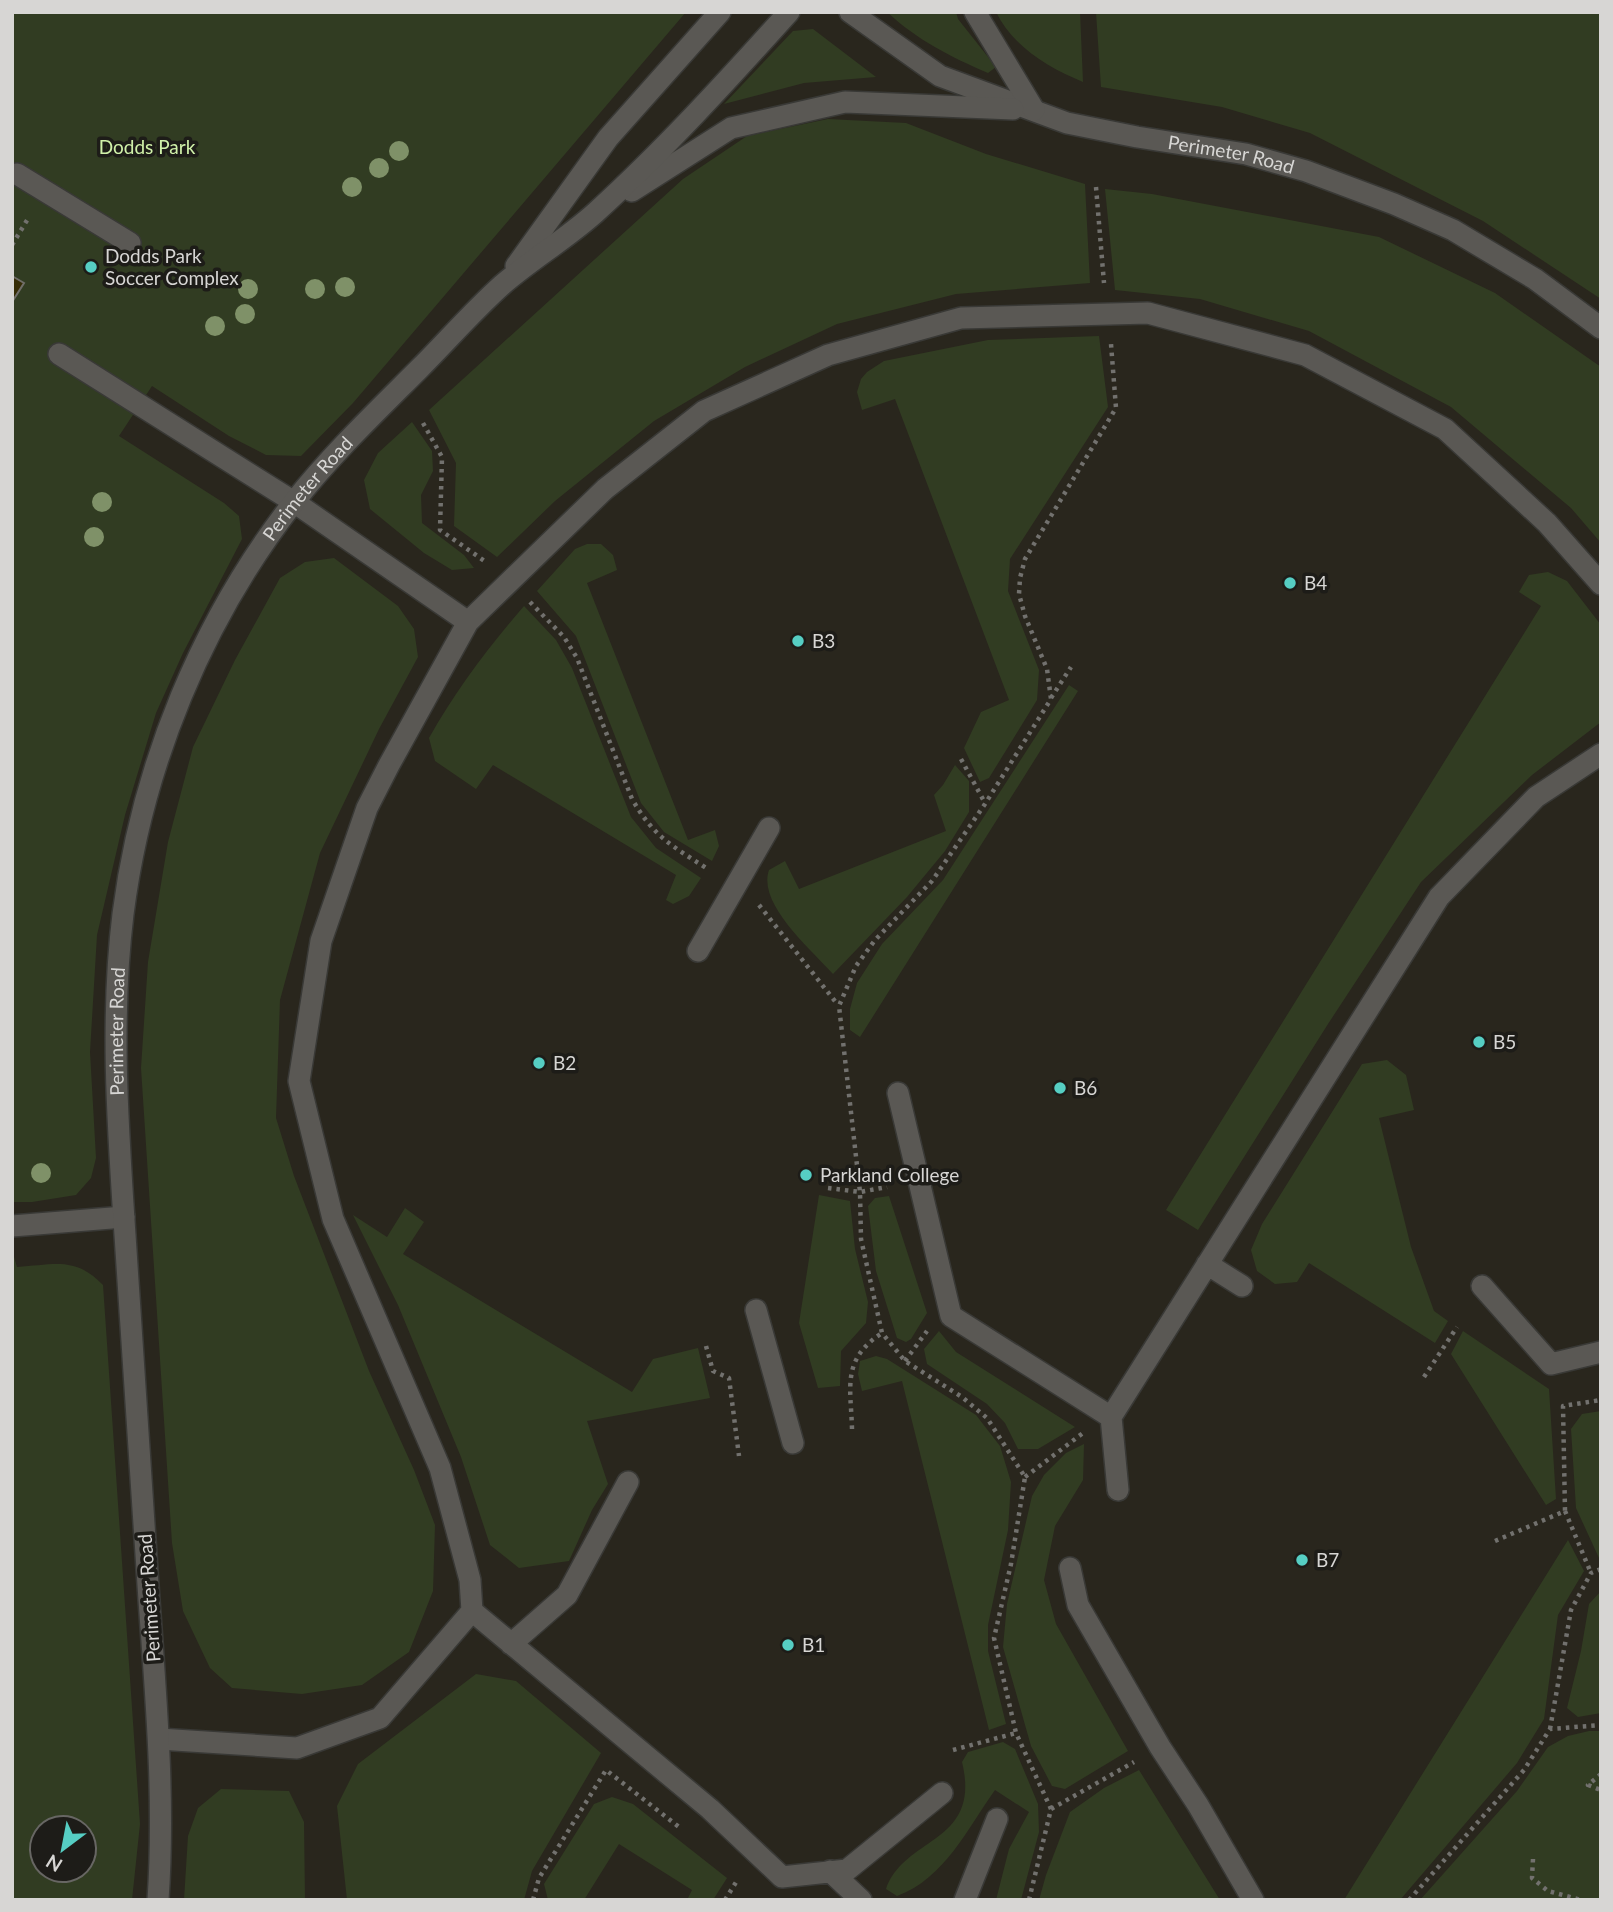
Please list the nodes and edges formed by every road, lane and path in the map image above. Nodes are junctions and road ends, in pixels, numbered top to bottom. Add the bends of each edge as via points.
1 (720, 12) edge
2 (789, 12) edge
3 (850, 12) edge
4 (975, 12) edge
5 (1034, 110) junction
6 (17, 174) dead end
7 (1096, 187) dead end
8 (35, 208) dead end
9 (589, 218) junction
10 (130, 243) dead end
11 (12, 245) edge
12 (1104, 284) dead end
13 (502, 285) junction
14 (1601, 328) edge
15 (1110, 335) dead end
16 (59, 354) dead end
17 (423, 422) dead end
18 (295, 502) junction
19 (487, 563) dead end
20 (1601, 584) edge
21 (529, 601) dead end
22 (468, 622) junction
23 (1071, 667) dead end
24 (1051, 699) junction
25 (1601, 754) edge
26 (961, 760) dead end
27 (985, 804) junction
28 (769, 828) dead end
29 (706, 868) dead end
30 (754, 899) dead end
31 (698, 951) dead end
32 (839, 1006) junction
33 (898, 1093) dead end
34 (887, 1187) dead end
35 (828, 1188) dead end
36 (860, 1192) junction
37 (124, 1217) junction
38 (12, 1226) edge
39 (1207, 1264) junction
40 (1242, 1286) dead end
41 (1482, 1286) dead end
42 (756, 1310) dead end
43 (933, 1324) dead end
44 (1457, 1327) dead end
45 (882, 1334) junction
46 (706, 1346) dead end
47 (1601, 1352) edge
48 (905, 1361) junction
49 (1424, 1377) dead end
50 (1601, 1400) edge
51 (1111, 1417) junction
52 (852, 1429) dead end
53 (793, 1443) dead end
54 (739, 1456) dead end
55 (1025, 1477) junction
56 (628, 1482) dead end
57 (1118, 1490) dead end
58 (1565, 1511) junction
59 (1495, 1541) dead end
60 (1070, 1568) dead end
61 (1601, 1569) edge
62 (1591, 1573) junction
63 (472, 1611) junction
64 (511, 1644) junction
65 (1601, 1725) edge
66 (1550, 1729) junction
67 (1016, 1733) junction
68 (159, 1739) junction
69 (953, 1750) dead end
70 (1134, 1762) dead end
71 (1601, 1774) edge
72 (1601, 1790) edge
73 (942, 1793) dead end
74 (1051, 1809) junction
75 (997, 1819) dead end
76 (689, 1835) dead end
77 (1533, 1859) dead end
78 (830, 1871) junction
79 (741, 1875) dead end
80 (158, 1900) edge
81 (533, 1900) edge
82 (725, 1900) edge
83 (860, 1900) edge
84 (965, 1900) edge
85 (1029, 1900) edge
86 (1253, 1900) edge
87 (1409, 1900) edge
88 (1581, 1900) edge

1 - 13 street, Perimeter Road via 608,138
2 - 9 street, Perimeter Road via 654,158
3 - 5 street, Perimeter Road via 940,76
4 - 5 street
5 - 9 street via 845,102 731,128
5 - 14 street, Perimeter Road via 1093,129 1246,154 1394,204 1453,230 1523,272
6 - 10 street
7 - 12 path
8 - 11 path
9 - 13 street, Perimeter Road
13 - 18 street, Perimeter Road via 335,454
15 - 24 path via 1116,408 1025,559 1020,578 1019,594 1047,670
16 - 18 street
17 - 19 path via 442,457 440,530
18 - 22 street
18 - 37 street, Perimeter Road via 216,621 161,751 140,826 124,910 116,989
20 - 22 street via 1547,523 1445,429 1305,355 1147,313 961,318 828,355 704,411 605,489
21 - 29 path via 564,637 577,658 644,819 654,832
22 - 63 street via 367,808 321,941 299,1081 333,1219 440,1468 470,1580
23 - 24 path
24 - 27 path
25 - 39 street via 1536,797 1439,897
26 - 27 path
27 - 32 path via 932,881 862,957
28 - 31 street
30 - 32 path
32 - 36 path
33 - 51 street via 951,1315
34 - 36 path
35 - 36 path
36 - 45 path via 862,1239
37 - 38 street
37 - 68 street, Perimeter Road
39 - 40 street
39 - 51 street
41 - 47 street via 1550,1364
42 - 53 street
43 - 48 path
44 - 49 path
45 - 48 path
45 - 52 path via 856,1357 851,1370
46 - 54 path via 713,1371 729,1378
48 - 55 path via 962,1396 987,1418
50 - 58 path via 1563,1406
51 - 55 path
51 - 57 street
55 - 67 path via 994,1638
56 - 64 street via 567,1595
58 - 59 path
58 - 62 path
60 - 86 street via 1078,1605
61 - 62 path
62 - 66 path via 1571,1610
63 - 64 street
63 - 68 street via 380,1718 297,1748
64 - 78 street via 710,1809 782,1877
65 - 66 path
66 - 87 path via 1524,1770
67 - 69 path
67 - 74 path
68 - 80 street, Perimeter Road
70 - 74 path
71 - 72 path via 1588,1785
73 - 78 street via 847,1870
74 - 85 path
75 - 84 street
76 - 81 path via 606,1770 539,1878
77 - 88 path via 1532,1878 1548,1891
78 - 83 street
79 - 82 path

